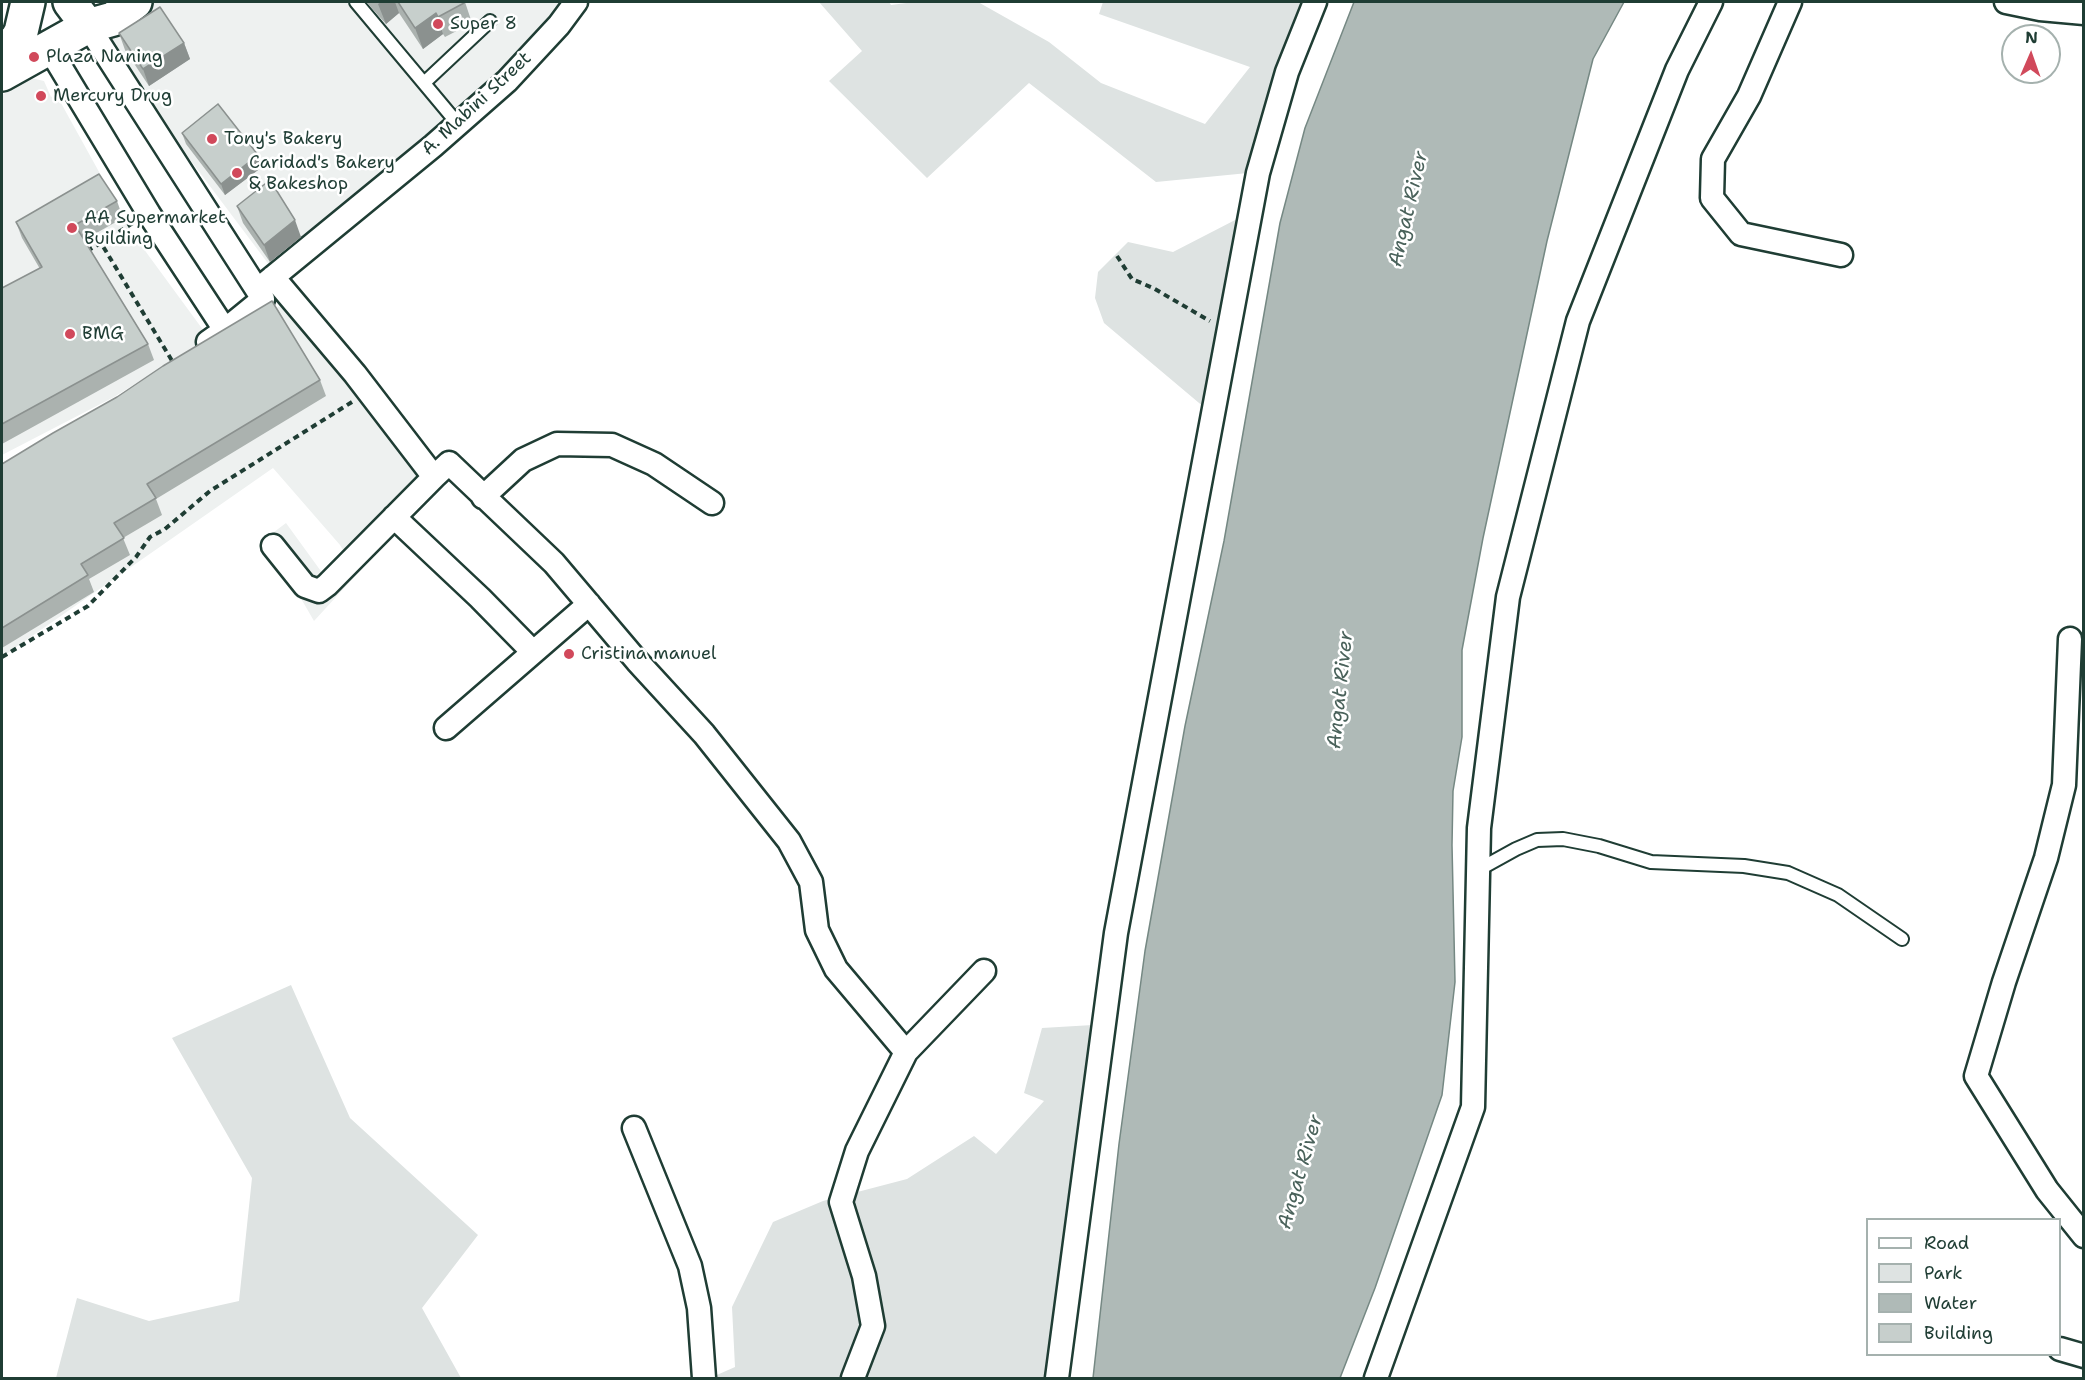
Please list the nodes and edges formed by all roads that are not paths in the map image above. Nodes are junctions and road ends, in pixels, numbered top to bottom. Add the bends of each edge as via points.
1 (28, 2) edge
2 (135, 2) edge
3 (356, 2) edge
4 (576, 2) edge
5 (1315, 2) edge
6 (1712, 2) edge
7 (1790, 2) edge
8 (2006, 2) edge
9 (2084, 13) edge
10 (79, 14) edge
11 (490, 21) dead end
12 (49, 48) junction
13 (2, 53) edge
14 (2, 74) edge
15 (424, 83) junction
16 (458, 124) junction
17 (1841, 255) dead end
18 (265, 288) junction
19 (225, 330) junction
20 (184, 361) edge
21 (434, 477) junction
22 (483, 497) junction
23 (712, 503) dead end
24 (394, 517) junction
25 (273, 546) dead end
26 (589, 604) junction
27 (2070, 639) dead end
28 (532, 651) junction
29 (446, 728) dead end
30 (1478, 870) junction
31 (1902, 939) dead end
32 (984, 971) dead end
33 (906, 1052) junction
34 (634, 1128) dead end
35 (2084, 1236) edge
36 (2061, 1349) edge
37 (2084, 1356) edge
38 (704, 1378) edge
39 (853, 1378) edge
40 (1057, 1378) edge
41 (1376, 1378) edge

1 - 13 main road via 21,32
2 - 10 main road via 112,19
3 - 15 lane
4 - 16 street, A. Mabini Street via 507,81
5 - 40 street via 1287,72 1258,173 1228,331 1116,933
6 - 30 street via 1677,70 1578,321 1508,597 1479,828
7 - 17 street via 1749,96 1713,159 1712,198 1741,234
8 - 9 street
10 - 12 main road
10 - 18 street
11 - 15 lane
12 - 14 main road
12 - 19 street via 149,214
15 - 16 lane
16 - 18 street, A. Mabini Street
18 - 19 street, A. Mabini Street
18 - 21 street via 368,392
19 - 20 street, A. Mabini Street
21 - 22 street via 449,463
21 - 24 street
22 - 23 street via 523,460 557,444 612,445 654,464
22 - 26 street via 554,563
24 - 25 street via 319,591 305,586
24 - 28 street
26 - 28 street
26 - 33 street via 704,734 789,841 811,882 817,930 836,969
27 - 35 street via 2064,785 2046,858 1976,1076 2047,1190
28 - 29 street
30 - 31 lane via 1537,840 1563,839 1651,862 1744,866 1788,873 1838,895
30 - 41 street via 1473,1107
32 - 33 street
33 - 39 street via 857,1151 841,1202 864,1276 873,1326
34 - 38 street via 690,1266 699,1308
36 - 37 street

